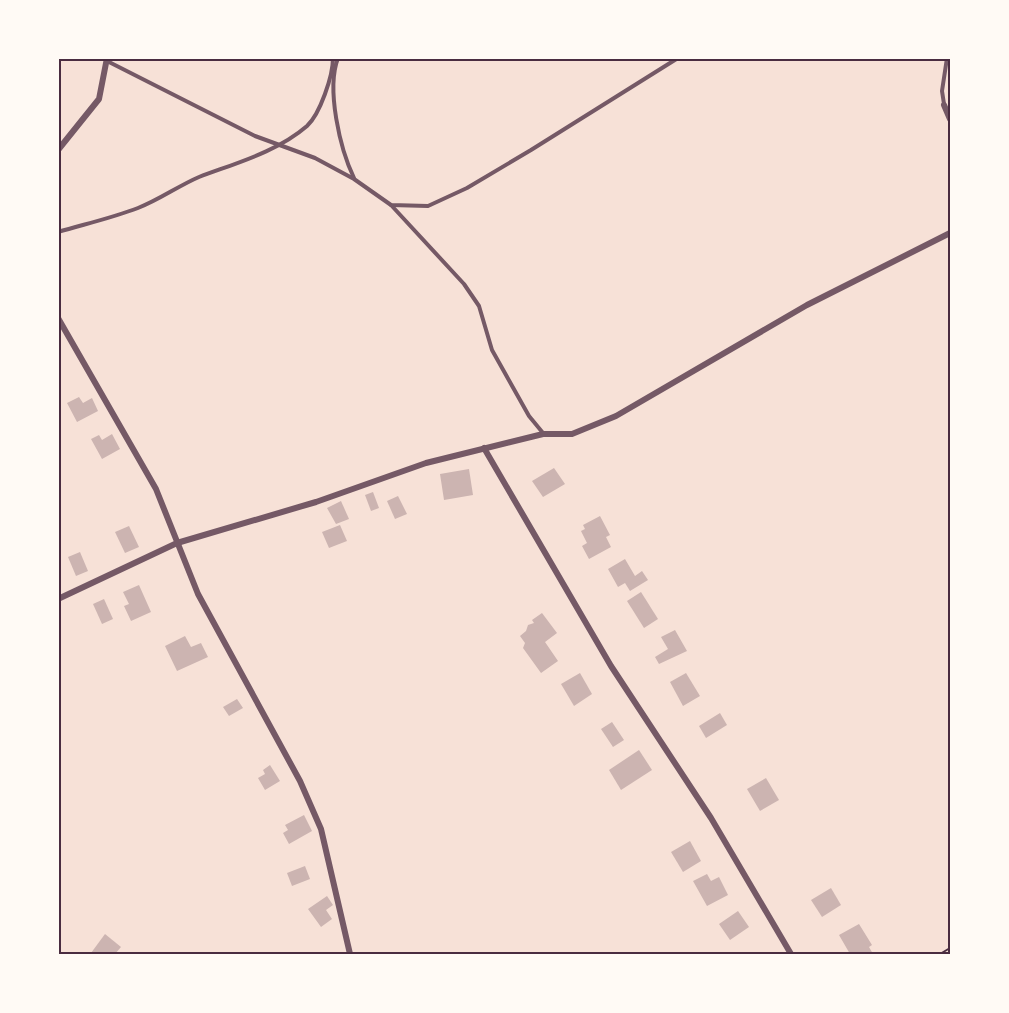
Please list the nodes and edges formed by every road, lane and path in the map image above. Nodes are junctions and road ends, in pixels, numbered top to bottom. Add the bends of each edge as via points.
1 (335, 58) edge
2 (678, 58) edge
3 (947, 58) edge
4 (106, 59) edge
5 (333, 70) junction
6 (945, 105) joint
7 (951, 119) edge
8 (281, 143) junction
9 (58, 150) edge
10 (354, 179) junction
11 (391, 205) junction
12 (58, 232) edge
13 (951, 233) edge
14 (58, 318) edge
15 (543, 434) junction
16 (484, 448) junction
17 (177, 543) junction
18 (58, 599) edge
19 (951, 948) edge
20 (350, 954) edge
21 (791, 954) edge
22 (940, 954) edge

1 - 5 lane
2 - 11 lane via 467,188 428,206
3 - 6 lane via 942,91
4 - 8 lane via 255,136
4 - 9 street via 99,99
5 - 8 lane via 309,124
5 - 10 lane via 344,159
6 - 7 street
8 - 10 lane
8 - 12 lane via 138,207
10 - 11 lane
11 - 15 lane via 464,284 479,306 492,350
13 - 15 street via 807,305 616,417 572,434
14 - 17 street via 156,489
15 - 16 street
16 - 17 street
16 - 21 street via 611,666 711,818
17 - 18 street
17 - 20 street via 198,594 300,781 321,829
19 - 22 path

